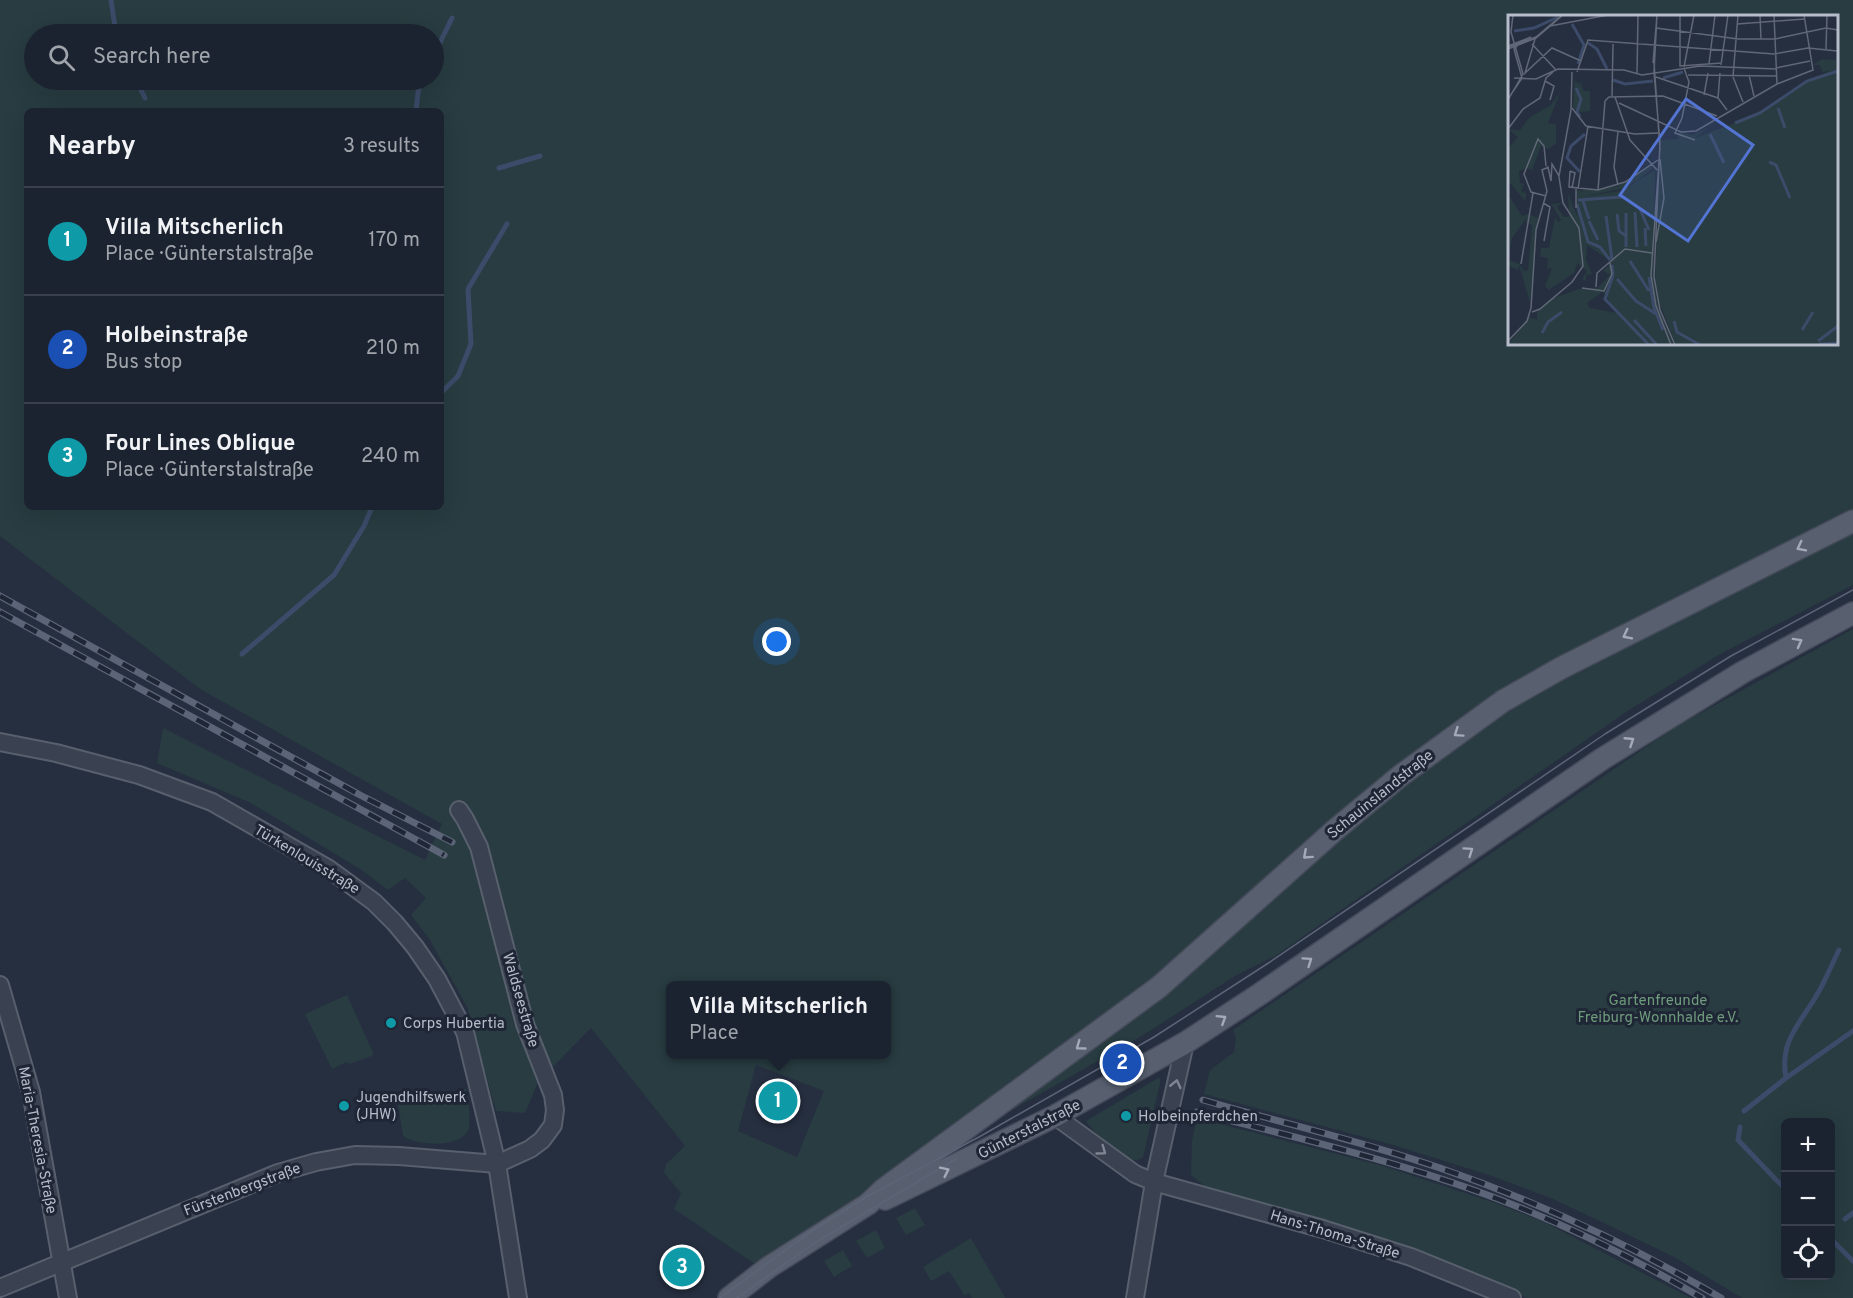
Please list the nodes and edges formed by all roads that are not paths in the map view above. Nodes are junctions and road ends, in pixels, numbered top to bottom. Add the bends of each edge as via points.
1 (1853, 521) edge
2 (1853, 613) edge
3 (0, 742) edge
4 (459, 810) dead end
5 (0, 985) edge
6 (1185, 1043) junction
7 (1055, 1116) junction
8 (954, 1138) joint
9 (497, 1164) junction
10 (1154, 1182) junction
11 (868, 1204) junction
12 (62, 1262) junction
13 (0, 1288) edge
14 (68, 1298) edge
15 (518, 1298) edge
16 (729, 1298) edge
17 (1135, 1298) edge
18 (1512, 1298) edge

1 -> 8 main road, Schauinslandstraße via 1503,701 1400,776 1335,830 1159,987
6 -> 2 main road via 1641,734 1743,672
3 - 9 street, Türkenlouisstraße via 139,775 212,802 329,869 374,902 415,947 465,1032
4 - 9 street, Waldseestraße via 479,847 525,1024 553,1095 555,1110 553,1125 542,1140
5 - 12 street, Maria-Theresia-Straße via 31,1092
6 - 7 main road, Günterstalstraße
10 -> 6 street
7 -> 10 street, Hans-Thoma-Straße via 1135,1174
11 -> 7 main road, Günterstalstraße via 892,1197
8 - 11 main road, Günterstalstraße
9 - 12 street, Fürstenbergstraße via 355,1155 316,1162 278,1173
9 - 15 street, Türkenlouisstraße
10 - 17 street
10 - 18 street, Hans-Thoma-Straße via 1411,1257
11 - 16 main road, Günterstalstraße
12 - 13 street, Fürstenbergstraße
12 - 14 street, Maria-Theresia-Straße

